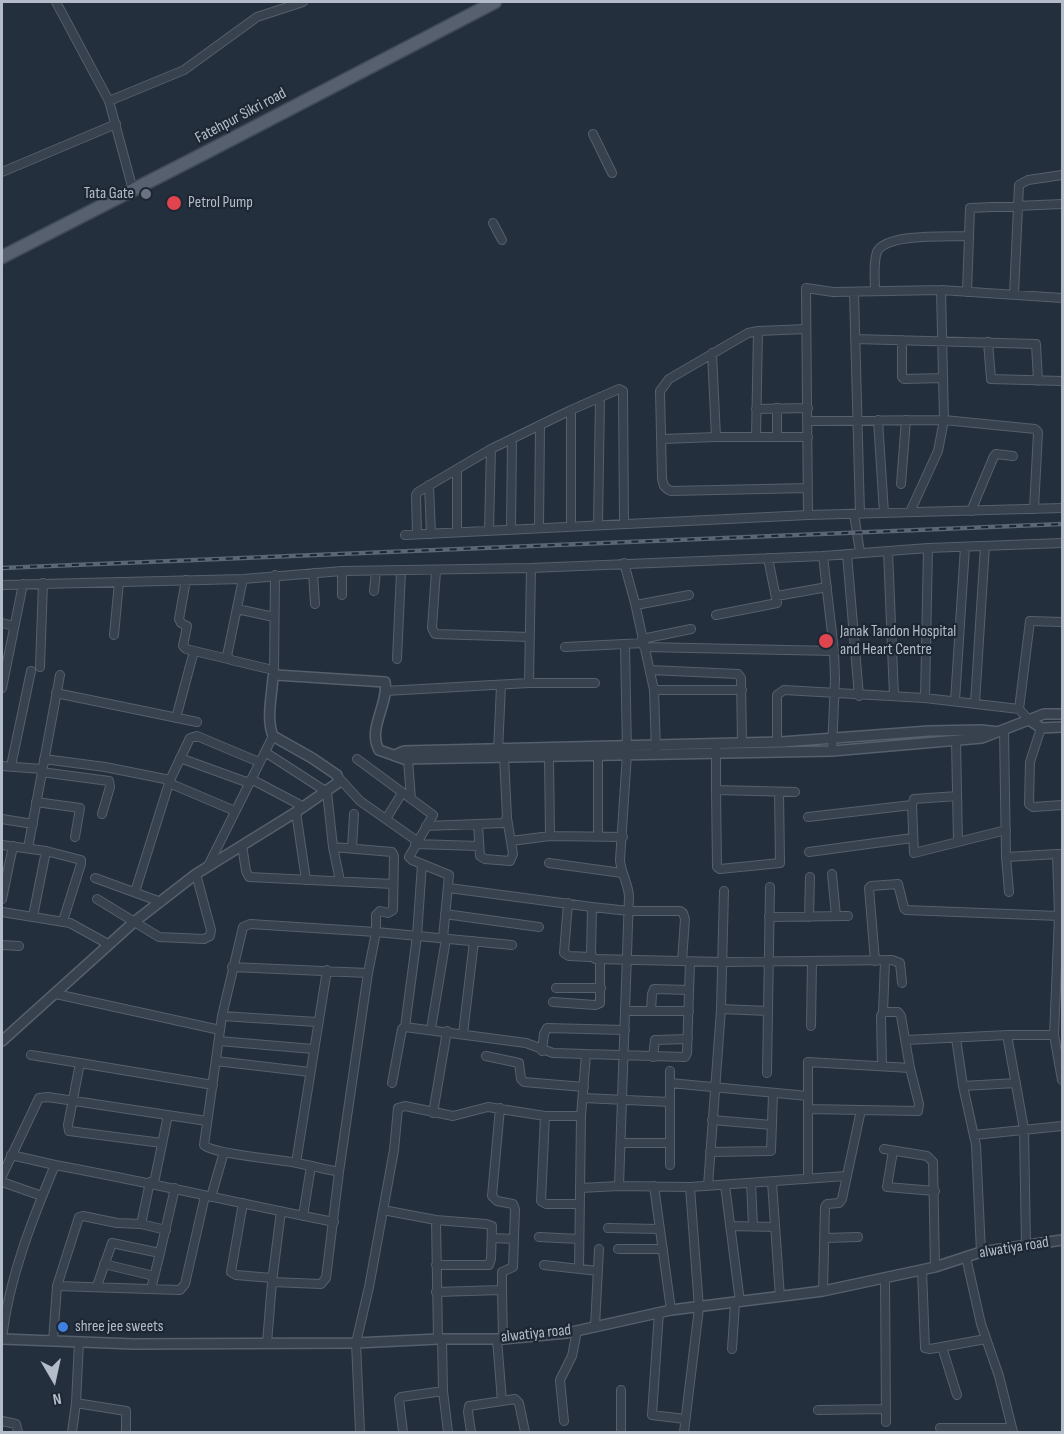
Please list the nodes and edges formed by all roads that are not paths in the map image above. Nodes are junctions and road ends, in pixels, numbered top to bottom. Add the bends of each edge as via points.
1 (56, 2) edge
2 (303, 2) edge
3 (495, 2) edge
4 (109, 101) junction
5 (116, 124) junction
6 (593, 134) dead end
7 (2, 172) edge
8 (612, 173) dead end
9 (1062, 175) edge
10 (133, 190) junction
11 (1062, 204) edge
12 (1017, 206) junction
13 (493, 223) dead end
14 (968, 236) junction
15 (502, 240) dead end
16 (2, 256) edge
17 (875, 290) junction
18 (941, 290) junction
19 (854, 292) junction
20 (967, 292) junction
21 (1014, 295) junction
22 (1062, 298) edge
23 (806, 329) junction
24 (758, 331) junction
25 (855, 339) junction
26 (902, 340) junction
27 (942, 340) junction
28 (988, 342) junction
29 (712, 352) junction
30 (943, 378) junction
31 (1038, 381) junction
32 (1062, 381) edge
33 (600, 397) junction
34 (777, 408) junction
35 (808, 408) junction
36 (756, 409) junction
37 (571, 410) junction
38 (858, 420) junction
39 (878, 420) junction
40 (906, 420) junction
41 (944, 420) junction
42 (808, 421) junction
43 (540, 424) junction
44 (716, 437) junction
45 (756, 437) junction
46 (808, 437) junction
47 (777, 438) junction
48 (512, 439) junction
49 (663, 439) junction
50 (491, 449) junction
51 (1013, 456) dead end
52 (457, 469) junction
53 (901, 484) dead end
54 (429, 485) junction
55 (808, 489) junction
56 (1062, 508) edge
57 (1034, 509) junction
58 (970, 511) junction
59 (884, 513) junction
60 (910, 513) junction
61 (857, 514) junction
62 (808, 515) junction
63 (624, 523) junction
64 (598, 525) junction
65 (571, 526) junction
66 (539, 528) junction
67 (512, 529) junction
68 (489, 530) junction
69 (457, 532) junction
70 (417, 534) junction
71 (430, 534) junction
72 (405, 535) dead end
73 (1062, 543) edge
74 (986, 546) junction
75 (965, 547) junction
76 (928, 548) junction
77 (888, 551) junction
78 (860, 552) junction
79 (847, 554) junction
80 (822, 556) junction
81 (768, 558) junction
82 (624, 563) junction
83 (531, 568) junction
84 (342, 571) junction
85 (376, 571) junction
86 (436, 571) junction
87 (401, 572) junction
88 (313, 573) junction
89 (275, 575) junction
90 (243, 579) junction
91 (186, 580) junction
92 (119, 582) junction
93 (43, 583) junction
94 (23, 584) junction
95 (2, 585) edge
96 (826, 587) junction
97 (374, 591) dead end
98 (342, 595) dead end
99 (689, 595) dead end
100 (777, 596) junction
101 (315, 604) dead end
102 (636, 605) junction
103 (237, 609) junction
104 (716, 615) dead end
105 (274, 617) junction
106 (1062, 622) edge
107 (2, 623) edge
108 (14, 626) junction
109 (691, 629) dead end
110 (114, 635) dead end
111 (530, 637) junction
112 (643, 643) junction
113 (625, 644) junction
114 (565, 648) dead end
115 (194, 651) junction
116 (834, 651) junction
117 (5, 656) edge
118 (228, 659) junction
119 (397, 659) dead end
120 (40, 667) dead end
121 (650, 670) junction
122 (31, 671) dead end
123 (274, 673) junction
124 (60, 675) dead end
125 (529, 683) junction
126 (595, 683) dead end
127 (501, 685) junction
128 (2, 688) edge
129 (654, 690) junction
130 (742, 690) junction
131 (386, 691) junction
132 (56, 693) junction
133 (835, 694) junction
134 (859, 696) junction
135 (894, 696) junction
136 (925, 698) junction
137 (955, 701) junction
138 (975, 703) junction
139 (1019, 709) junction
140 (1062, 714) edge
141 (176, 718) junction
142 (1028, 719) junction
143 (197, 722) dead end
144 (1062, 727) edge
145 (1041, 728) junction
146 (1001, 731) junction
147 (273, 736) junction
148 (832, 739) junction
149 (956, 741) junction
150 (777, 742) junction
151 (742, 743) junction
152 (716, 748) junction
153 (627, 750) junction
154 (656, 750) junction
155 (832, 751) junction
156 (265, 752) junction
157 (500, 754) junction
158 (395, 755) junction
159 (598, 756) junction
160 (180, 758) junction
161 (549, 758) junction
162 (44, 759) junction
163 (357, 759) dead end
164 (408, 759) junction
165 (259, 762) junction
166 (2, 766) edge
167 (11, 766) junction
168 (42, 770) junction
169 (339, 778) junction
170 (250, 781) junction
171 (169, 782) junction
172 (716, 790) junction
173 (327, 792) junction
174 (779, 792) junction
175 (795, 792) dead end
176 (402, 793) junction
177 (957, 796) junction
178 (411, 800) junction
179 (36, 802) junction
180 (912, 805) junction
181 (1062, 805) edge
182 (300, 810) junction
183 (235, 811) junction
184 (102, 814) dead end
185 (354, 814) dead end
186 (808, 817) dead end
187 (507, 818) junction
188 (2, 819) edge
189 (386, 819) junction
190 (33, 824) junction
191 (478, 825) junction
192 (426, 826) junction
193 (1006, 830) junction
194 (598, 835) junction
195 (550, 836) junction
196 (75, 837) dead end
197 (623, 837) junction
198 (912, 838) junction
199 (511, 841) junction
200 (958, 842) junction
201 (416, 843) junction
202 (2, 844) edge
203 (242, 845) junction
204 (13, 846) junction
205 (479, 846) junction
206 (333, 847) junction
207 (28, 848) junction
208 (352, 848) junction
209 (46, 851) junction
210 (809, 852) dead end
211 (1060, 854) edge
212 (1006, 857) junction
213 (549, 863) dead end
214 (209, 864) junction
215 (422, 864) junction
216 (622, 873) junction
217 (196, 874) junction
218 (832, 874) dead end
219 (810, 877) dead end
220 (95, 878) dead end
221 (306, 880) junction
222 (340, 881) junction
223 (393, 884) junction
224 (770, 887) dead end
225 (449, 888) junction
226 (135, 891) junction
227 (724, 891) dead end
228 (1009, 892) dead end
229 (2, 899) edge
230 (97, 899) dead end
231 (160, 902) junction
232 (568, 903) junction
233 (592, 907) junction
234 (629, 911) junction
235 (2, 912) edge
236 (445, 914) junction
237 (33, 916) junction
238 (836, 916) junction
239 (848, 916) dead end
240 (1059, 916) junction
241 (770, 917) junction
242 (809, 917) junction
243 (63, 921) junction
244 (134, 922) junction
245 (539, 927) dead end
246 (376, 932) junction
247 (417, 936) junction
248 (444, 939) junction
249 (474, 941) junction
250 (108, 944) junction
251 (2, 945) edge
252 (512, 945) dead end
253 (19, 946) dead end
254 (596, 958) junction
255 (627, 960) junction
256 (885, 960) junction
257 (770, 961) junction
258 (812, 961) junction
259 (875, 961) junction
260 (1060, 961) edge
261 (686, 962) junction
262 (722, 962) junction
263 (232, 967) junction
264 (327, 970) junction
265 (368, 973) junction
266 (902, 983) dead end
267 (556, 988) dead end
268 (601, 988) junction
269 (689, 990) junction
270 (56, 994) junction
271 (553, 1002) dead end
272 (721, 1009) junction
273 (626, 1011) junction
274 (651, 1011) junction
275 (688, 1011) junction
276 (768, 1011) junction
277 (883, 1012) junction
278 (222, 1016) junction
279 (317, 1022) junction
280 (811, 1026) dead end
281 (405, 1027) junction
282 (431, 1029) junction
283 (220, 1030) junction
284 (625, 1030) junction
285 (447, 1031) junction
286 (463, 1034) junction
287 (1007, 1035) junction
288 (1054, 1035) junction
289 (956, 1038) junction
290 (688, 1039) junction
291 (906, 1040) junction
292 (2, 1041) edge
293 (219, 1041) junction
294 (313, 1049) junction
295 (542, 1051) junction
296 (586, 1054) junction
297 (31, 1055) dead end
298 (624, 1055) junction
299 (486, 1056) dead end
300 (653, 1056) junction
301 (216, 1062) junction
302 (80, 1063) junction
303 (882, 1066) junction
304 (910, 1068) junction
305 (670, 1071) dead end
306 (310, 1072) junction
307 (767, 1073) dead end
308 (1062, 1080) edge
309 (392, 1083) dead end
310 (670, 1083) junction
311 (1016, 1083) junction
312 (213, 1085) junction
313 (963, 1086) junction
314 (584, 1087) junction
315 (714, 1087) junction
316 (773, 1094) junction
317 (808, 1096) junction
318 (583, 1098) junction
319 (622, 1100) junction
320 (73, 1101) junction
321 (670, 1102) junction
322 (500, 1108) junction
323 (808, 1109) junction
324 (861, 1110) junction
325 (432, 1113) junction
326 (168, 1115) junction
327 (545, 1116) junction
328 (581, 1116) junction
329 (712, 1120) junction
330 (207, 1121) junction
331 (772, 1125) junction
332 (1062, 1126) edge
333 (1024, 1129) junction
334 (974, 1135) junction
335 (162, 1143) junction
336 (621, 1143) junction
337 (670, 1143) junction
338 (224, 1152) junction
339 (710, 1152) junction
340 (11, 1155) junction
341 (296, 1162) junction
342 (55, 1165) junction
343 (670, 1165) dead end
344 (311, 1166) junction
345 (339, 1172) junction
346 (2, 1176) edge
347 (846, 1176) junction
348 (808, 1179) junction
349 (2, 1182) edge
350 (772, 1182) junction
351 (152, 1183) junction
352 (751, 1183) junction
353 (725, 1185) junction
354 (619, 1186) junction
355 (654, 1186) junction
356 (708, 1186) junction
357 (690, 1187) junction
358 (176, 1188) junction
359 (580, 1188) junction
360 (935, 1191) junction
361 (42, 1196) junction
362 (208, 1197) junction
363 (243, 1203) junction
364 (579, 1204) junction
365 (383, 1210) junction
366 (281, 1211) junction
367 (303, 1216) junction
368 (436, 1220) junction
369 (334, 1222) junction
370 (141, 1224) junction
371 (730, 1226) junction
372 (753, 1226) junction
373 (775, 1227) junction
374 (608, 1228) dead end
375 (660, 1229) junction
376 (165, 1230) junction
377 (539, 1237) dead end
378 (858, 1237) dead end
379 (492, 1238) junction
380 (825, 1238) junction
381 (514, 1239) junction
382 (579, 1239) junction
383 (1062, 1240) edge
384 (1026, 1246) junction
385 (599, 1249) dead end
386 (618, 1249) dead end
387 (663, 1249) junction
388 (981, 1252) junction
389 (160, 1254) junction
390 (966, 1257) junction
391 (104, 1264) junction
392 (436, 1265) junction
393 (544, 1265) dead end
394 (935, 1267) junction
395 (579, 1269) junction
396 (922, 1270) junction
397 (598, 1271) junction
398 (154, 1276) junction
399 (885, 1278) junction
400 (272, 1280) junction
401 (57, 1286) junction
402 (97, 1286) junction
403 (151, 1289) junction
404 (502, 1290) junction
405 (823, 1291) junction
406 (436, 1292) junction
407 (780, 1297) junction
408 (738, 1303) junction
409 (699, 1308) junction
410 (671, 1310) junction
411 (659, 1312) junction
412 (595, 1326) junction
413 (577, 1330) junction
414 (2, 1338) edge
415 (440, 1339) junction
416 (500, 1339) junction
417 (986, 1339) junction
418 (53, 1341) junction
419 (79, 1342) junction
420 (267, 1343) junction
421 (356, 1343) junction
422 (942, 1347) junction
423 (732, 1349) dead end
424 (621, 1390) dead end
425 (443, 1391) junction
426 (957, 1395) dead end
427 (502, 1401) junction
428 (75, 1403) junction
429 (886, 1409) junction
430 (818, 1410) dead end
431 (685, 1419) junction
432 (2, 1421) edge
433 (564, 1421) dead end
434 (886, 1422) dead end
435 (940, 1428) dead end
436 (1012, 1430) edge
437 (18, 1432) edge
438 (72, 1432) edge
439 (126, 1432) edge
440 (360, 1432) edge
441 (403, 1432) edge
442 (448, 1432) edge
443 (471, 1432) edge
444 (525, 1432) edge
445 (621, 1432) edge
446 (684, 1432) edge

1 - 4 street
2 - 4 street via 257,17 184,70
3 - 10 main road, Fatehpur Sikri road
4 - 5 street
5 - 7 street
5 - 10 street
6 - 8 street
9 - 12 street via 1021,183
10 - 16 main road, Fatehpur Sikri road
11 - 12 street
12 - 14 street via 970,208
12 - 21 street
13 - 15 street
14 - 17 street via 897,240 882,246 876,258
14 - 20 street
17 - 18 street
17 - 19 street
18 - 20 street
18 - 27 street
19 - 23 street via 806,288
19 - 25 street
20 - 21 street
21 - 22 street
23 - 24 street
23 - 35 street
24 - 29 street
24 - 36 street
25 - 26 street
25 - 38 street
26 - 27 street
26 - 30 street via 904,379
27 - 28 street
27 - 30 street
28 - 31 street via 991,379
28 - 31 street via 1036,344
29 - 44 street
29 - 49 street via 662,386
30 - 41 street
31 - 32 street
33 - 37 street
33 - 63 street via 622,390
33 - 64 street
34 - 35 street
34 - 36 street
34 - 47 street
35 - 42 street
36 - 45 street
37 - 43 street
37 - 65 street
38 - 39 street
38 - 42 street
38 - 61 street
39 - 40 street
39 - 59 street
40 - 41 street
40 - 53 street
41 - 57 street via 1038,432
41 - 60 street via 938,451
42 - 46 street
43 - 48 street
43 - 66 street
44 - 45 street
44 - 49 street
45 - 47 street
46 - 47 street
46 - 55 street
48 - 50 street
48 - 67 street
49 - 55 street via 663,484 671,490
50 - 52 street
50 - 68 street
51 - 58 street via 994,456
52 - 54 street
52 - 69 street
54 - 70 street via 416,495
54 - 71 street
55 - 62 street
56 - 57 street
57 - 58 street
58 - 60 street
59 - 60 street
59 - 61 street
61 - 62 street
61 - 78 street
62 - 63 street
63 - 64 street
64 - 65 street
65 - 66 street
66 - 67 street
67 - 68 street
68 - 69 street
69 - 71 street
70 - 71 street
70 - 72 street
73 - 74 street
74 - 75 street
74 - 138 street
75 - 76 street
75 - 137 street
76 - 77 street
76 - 136 street
77 - 78 street
77 - 135 street
78 - 79 street
79 - 80 street
79 - 134 street
80 - 81 street
80 - 96 street
81 - 82 street
81 - 100 street
82 - 83 street
82 - 102 street
83 - 86 street
83 - 111 street
84 - 85 street
84 - 88 street
84 - 98 street
85 - 87 street
85 - 97 street
86 - 87 street
86 - 111 street via 432,628 435,634
87 - 119 street
88 - 89 street
88 - 101 street
89 - 90 street
89 - 105 street
90 - 91 street
90 - 103 street
91 - 92 street
91 - 115 street via 179,619 187,626 183,646
92 - 93 street
92 - 110 street
93 - 94 street
93 - 120 street
94 - 95 street
94 - 108 street
96 - 100 street
96 - 116 street
99 - 102 street
100 - 104 street via 777,603
102 - 112 street
103 - 105 street
103 - 118 street
105 - 123 street
106 - 139 street via 1030,621
107 - 108 street
108 - 117 street
109 - 112 street
111 - 125 street
112 - 113 street
112 - 116 street
112 - 121 street
113 - 114 street
113 - 153 street
115 - 118 street
115 - 141 street
116 - 133 street
117 - 128 street
118 - 123 street
121 - 129 street
121 - 130 street via 731,672 741,678
122 - 167 street
123 - 131 street via 383,681
123 - 147 street via 270,720
124 - 132 street
125 - 126 street
125 - 127 street
127 - 131 street
127 - 157 street
129 - 130 street
129 - 154 street
130 - 151 street
131 - 158 street via 374,740 379,750
132 - 141 street
132 - 162 street
133 - 134 street
133 - 148 street
133 - 150 street via 784,690 778,693
134 - 135 street
135 - 136 street
136 - 137 street
137 - 138 street
138 - 139 street
139 - 142 street
140 - 142 street
141 - 143 street
142 - 145 street
142 - 146 street
144 - 145 street
145 - 181 street via 1030,762 1029,804
146 - 148 street via 928,731
146 - 149 street
146 - 193 street
147 - 156 street
147 - 169 street
148 - 150 street
148 - 155 street
149 - 155 street
149 - 177 street
150 - 151 street
151 - 152 street
152 - 154 street
152 - 155 street
152 - 172 street
153 - 154 street
153 - 157 street
153 - 159 street
153 - 197 street
156 - 165 street
156 - 173 street
157 - 158 street via 404,751
157 - 161 street
157 - 164 street
157 - 187 street
158 - 164 street
159 - 161 street
159 - 194 street
160 - 165 street via 190,738 195,736
160 - 170 street
160 - 171 street
161 - 195 street
162 - 168 street
162 - 171 street via 105,767
163 - 176 street
164 - 178 street
165 - 170 street
166 - 167 street
167 - 168 street
168 - 179 street
168 - 184 street via 109,781
169 - 173 street via 337,785
169 - 189 street via 360,801
170 - 182 street
170 - 183 street
171 - 183 street
171 - 226 street
172 - 174 street
172 - 174 street via 720,869 780,863
173 - 182 street
173 - 206 street
174 - 175 street
176 - 178 street
176 - 189 street
177 - 180 street via 916,799
177 - 200 street
178 - 192 street via 432,812
179 - 190 street
179 - 196 street via 80,808
180 - 186 street
180 - 198 street
182 - 203 street
182 - 221 street
183 - 214 street
185 - 208 street
187 - 191 street via 504,823
187 - 199 street
188 - 190 street
189 - 201 street
190 - 207 street
191 - 192 street
191 - 205 street
192 - 201 street
193 - 200 street
193 - 212 street
194 - 195 street
194 - 197 street
195 - 199 street
197 - 216 street
198 - 200 street via 915,854
198 - 210 street
199 - 205 street via 510,861 482,858
201 - 205 street
201 - 215 street via 409,857
202 - 204 street
203 - 214 street
203 - 221 street via 249,877
204 - 207 street
204 - 229 street
206 - 208 street
206 - 222 street
207 - 209 street
208 - 223 street via 392,852
209 - 237 street
209 - 243 street via 81,862
211 - 212 street
211 - 240 street
212 - 228 street
213 - 216 street
214 - 217 street
215 - 225 street via 448,873
215 - 247 street
216 - 234 street via 629,891
217 - 231 street
217 - 244 street via 211,930 208,938 159,938
218 - 238 street
219 - 242 street
220 - 226 street
221 - 222 street
222 - 223 street
223 - 246 street via 393,910 377,913
224 - 241 street
225 - 232 street
225 - 236 street
226 - 231 street
227 - 262 street
230 - 244 street
231 - 244 street
232 - 233 street
232 - 254 street via 564,953
233 - 234 street
233 - 254 street
234 - 255 street
234 - 261 street via 683,913
235 - 237 street
236 - 245 street
236 - 248 street
237 - 243 street
238 - 239 street
238 - 242 street
240 - 259 street via 906,910 898,884 871,886
240 - 260 street
241 - 242 street
241 - 257 street
243 - 250 street
244 - 250 street
246 - 247 street
246 - 263 street via 246,925 241,930
246 - 265 street
247 - 248 street
247 - 281 street
248 - 249 street
248 - 282 street
249 - 252 street
249 - 286 street
250 - 270 street
251 - 253 street
254 - 255 street
254 - 268 street
255 - 261 street
255 - 273 street
256 - 259 street
256 - 266 street via 900,963
256 - 277 street
257 - 258 street
257 - 262 street
257 - 276 street
258 - 259 street
258 - 280 street
260 - 288 street
261 - 262 street
261 - 269 street
262 - 272 street
263 - 264 street
263 - 278 street
264 - 265 street
264 - 279 street
265 - 345 street
267 - 268 street
268 - 271 street via 598,1005
269 - 274 street via 654,989
269 - 275 street
270 - 283 street
270 - 292 street
272 - 276 street
272 - 315 street
273 - 274 street
273 - 284 street
274 - 275 street
275 - 290 street
276 - 307 street
277 - 291 street via 900,1013
277 - 303 street
278 - 279 street
278 - 283 street
279 - 294 street
281 - 282 street
281 - 309 street
282 - 285 street
283 - 293 street
284 - 295 street via 548,1028
284 - 298 street
285 - 286 street
285 - 325 street
286 - 295 street via 526,1043
287 - 288 street
287 - 289 street
287 - 311 street
288 - 308 street
289 - 291 street
289 - 313 street
290 - 300 street via 655,1040
290 - 300 street via 685,1057
291 - 304 street
293 - 294 street
293 - 301 street
294 - 306 street
295 - 296 street
296 - 298 street
296 - 314 street
297 - 302 street
298 - 300 street
298 - 319 street
299 - 314 street via 519,1063 524,1082
301 - 306 street
301 - 312 street
302 - 312 street
302 - 320 street
303 - 304 street
303 - 317 street via 810,1061
304 - 324 street via 918,1111
305 - 310 street
306 - 341 street
310 - 315 street
310 - 321 street
311 - 313 street
311 - 333 street
312 - 330 street
313 - 334 street
314 - 318 street
315 - 316 street
315 - 329 street
316 - 317 street
316 - 331 street
317 - 323 street
318 - 319 street
318 - 328 street
319 - 321 street
319 - 336 street
320 - 326 street
320 - 335 street via 68,1128 72,1133
320 - 340 street via 39,1098
321 - 337 street
322 - 325 street via 484,1107 453,1116
322 - 327 street
322 - 381 street via 492,1196 515,1206
323 - 324 street
323 - 348 street
324 - 347 street
325 - 365 street via 398,1108
326 - 330 street
326 - 335 street
327 - 328 street
327 - 364 street via 541,1201
328 - 359 street
329 - 331 street
329 - 339 street
330 - 338 street via 205,1147
331 - 339 street via 771,1151
332 - 333 street
333 - 334 street
333 - 384 street
334 - 388 street
335 - 351 street
336 - 337 street
336 - 354 street
337 - 343 street
338 - 341 street
338 - 362 street
339 - 356 street
340 - 342 street
340 - 346 street
341 - 344 street
342 - 351 street
342 - 361 street
344 - 345 street
344 - 367 street
345 - 369 street
347 - 348 street
347 - 380 street via 841,1202 826,1205
348 - 350 street
349 - 361 street
350 - 352 street
350 - 373 street
351 - 358 street
351 - 370 street
352 - 353 street
352 - 372 street
353 - 356 street
353 - 371 street
354 - 355 street
354 - 359 street
355 - 357 street
355 - 375 street
356 - 357 street
357 - 409 street
358 - 362 street
358 - 376 street
359 - 364 street
360 - 360 street via 887,1187 889,1150 931,1158
360 - 394 street
361 - 414 street via 8,1296
362 - 363 street
362 - 403 street via 183,1288
363 - 366 street
363 - 400 street via 231,1272
364 - 382 street
365 - 368 street
365 - 421 street
366 - 367 street
366 - 400 street
367 - 369 street
368 - 379 street via 490,1225
368 - 392 street
369 - 400 street via 325,1282
370 - 376 street
370 - 401 street via 79,1217
371 - 372 street
371 - 408 street
372 - 373 street
373 - 407 street
374 - 375 street
375 - 387 street
376 - 389 street
377 - 382 street
378 - 380 street
379 - 381 street
379 - 392 street via 489,1265
380 - 405 street
381 - 404 street via 513,1267 502,1272
382 - 395 street
383 - 384 street, alwatiya road
384 - 388 street, alwatiya road
385 - 397 street
386 - 387 street
387 - 410 street
388 - 390 street, alwatiya road
389 - 391 street via 112,1243
389 - 398 street
390 - 394 street, alwatiya road
390 - 417 street
391 - 398 street
391 - 402 street
392 - 406 street
393 - 395 street
394 - 396 street, alwatiya road
395 - 397 street
396 - 399 street, alwatiya road
396 - 422 street via 925,1348
397 - 412 street
398 - 403 street
399 - 405 street, alwatiya road
399 - 429 street
400 - 420 street
401 - 402 street
401 - 418 street
402 - 403 street
404 - 406 street
404 - 416 street
405 - 407 street, alwatiya road
406 - 415 street
407 - 408 street, alwatiya road
408 - 409 street, alwatiya road
408 - 423 street
409 - 410 street, alwatiya road
409 - 431 street
410 - 411 street, alwatiya road
411 - 412 street, alwatiya road
411 - 431 street via 652,1415
412 - 413 street, alwatiya road
413 - 416 street, alwatiya road
413 - 433 street via 572,1356 560,1380
414 - 418 street, alwatiya road
415 - 416 street, alwatiya road
415 - 421 street, alwatiya road
415 - 425 street
416 - 427 street
417 - 422 street
417 - 436 street
418 - 419 street, alwatiya road
419 - 420 street, alwatiya road
419 - 428 street
420 - 421 street, alwatiya road
421 - 440 street
422 - 426 street
424 - 445 street
425 - 441 street via 401,1396
425 - 442 street
427 - 443 street via 469,1406
427 - 444 street via 519,1401
428 - 438 street
428 - 439 street via 126,1411
429 - 430 street
429 - 434 street
431 - 446 street
432 - 437 street via 16,1424
435 - 436 street

